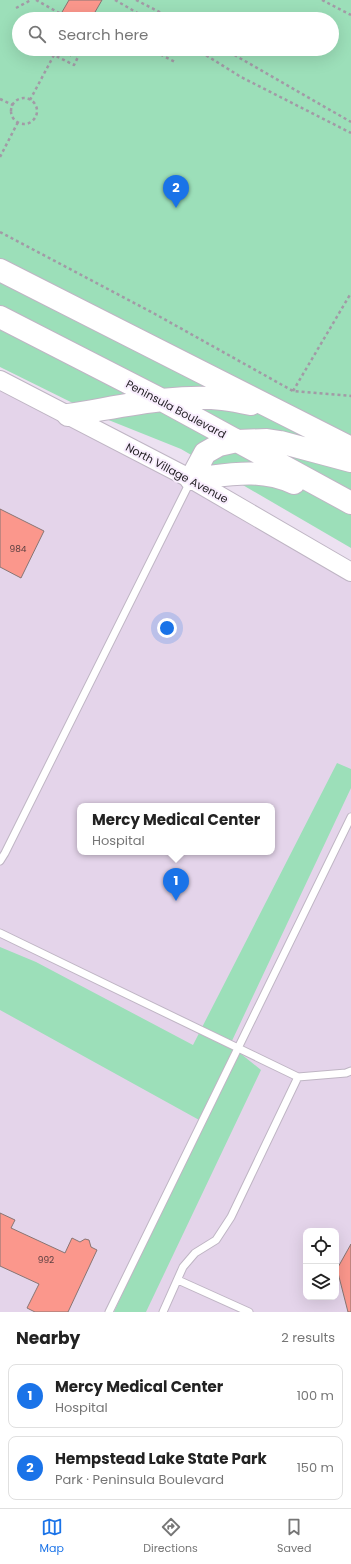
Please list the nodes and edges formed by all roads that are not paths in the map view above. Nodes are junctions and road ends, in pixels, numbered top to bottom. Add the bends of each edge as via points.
1 (0, 270) edge
2 (0, 317) edge
3 (0, 380) edge
4 (162, 400) junction
5 (277, 410) junction
6 (68, 415) junction
7 (237, 441) junction
8 (351, 448) edge
9 (351, 461) edge
10 (191, 479) junction
11 (351, 503) edge
12 (351, 506) edge
13 (351, 572) edge
14 (351, 817) edge
15 (0, 861) edge
16 (0, 932) edge
17 (238, 1048) junction
18 (351, 1071) edge
19 (298, 1077) junction
20 (178, 1280) junction
21 (109, 1312) edge
22 (163, 1312) edge
23 (249, 1312) edge

1 - 5 main road
2 - 4 main road, Peninsula Boulevard
3 - 6 street, North Village Avenue
4 - 5 main road via 223,399
4 - 6 main road
4 - 7 main road, Peninsula Boulevard
5 - 8 main road
6 - 10 street, North Village Avenue
7 - 9 main road via 280,442
7 - 10 main road via 219,445 206,454
7 - 11 main road, Peninsula Boulevard
10 - 12 main road via 252,472 266,474 277,476
10 - 13 street, North Village Avenue
10 - 15 lane
14 - 17 lane
16 - 17 lane
17 - 19 lane
17 - 21 lane
18 - 19 lane via 346,1074
19 - 20 lane via 231,1217 216,1240 195,1253 184,1266
20 - 22 lane
20 - 23 lane

